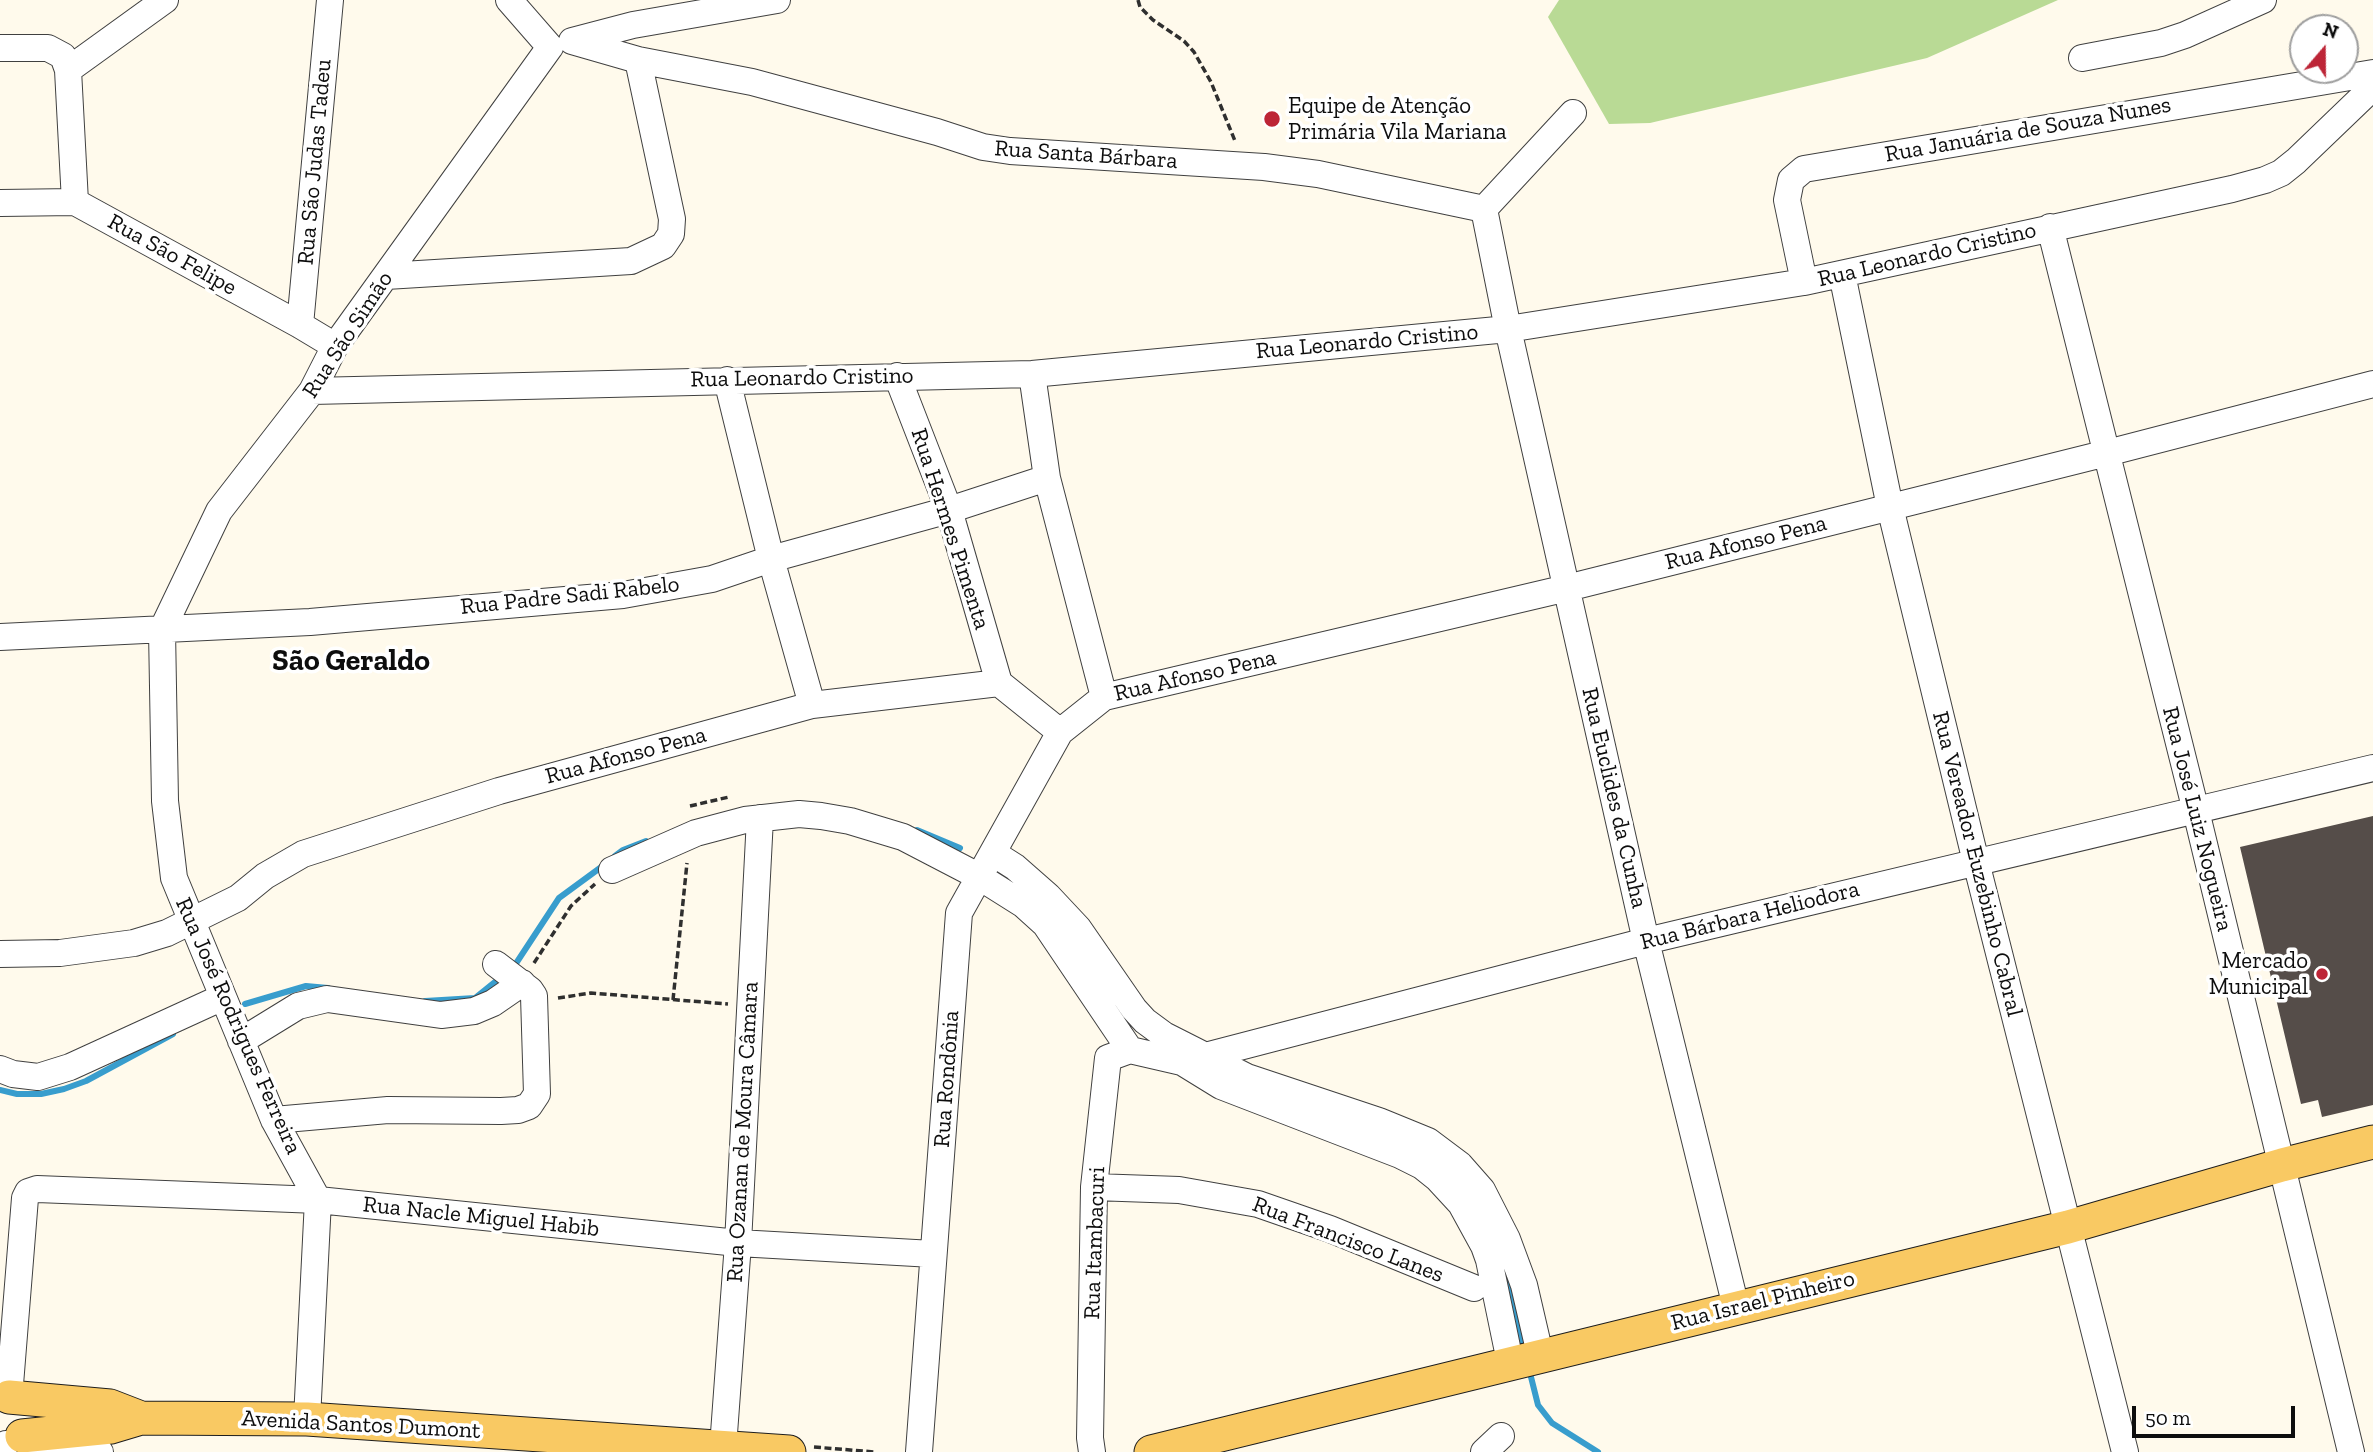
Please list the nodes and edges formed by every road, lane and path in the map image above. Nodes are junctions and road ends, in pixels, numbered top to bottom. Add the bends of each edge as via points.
1 (165, 0) edge
2 (330, 0) edge
3 (777, 0) edge
4 (1138, 0) edge
5 (2263, 0) edge
6 (511, 1) edge
7 (561, 44) junction
8 (0, 48) edge
9 (2082, 58) dead end
10 (638, 60) junction
11 (68, 70) junction
12 (2373, 73) edge
13 (2373, 87) edge
14 (1573, 113) dead end
15 (1242, 166) junction
16 (75, 202) junction
17 (0, 203) edge
18 (1483, 209) junction
19 (2050, 227) junction
20 (1842, 274) junction
21 (386, 276) junction
22 (1804, 282) junction
23 (300, 325) junction
24 (1508, 329) junction
25 (335, 346) junction
26 (1032, 374) junction
27 (897, 376) junction
28 (727, 380) junction
29 (2373, 384) edge
30 (312, 391) junction
31 (2107, 453) junction
32 (1047, 478) junction
33 (1890, 507) junction
34 (949, 510) junction
35 (771, 559) junction
36 (1567, 588) junction
37 (162, 630) junction
38 (0, 637) edge
39 (999, 683) junction
40 (1104, 697) junction
41 (812, 705) junction
42 (1060, 732) junction
43 (2373, 768) edge
44 (2196, 811) junction
45 (760, 818) junction
46 (690, 836) junction
47 (993, 853) junction
48 (1976, 862) junction
49 (612, 870) joint
50 (978, 876) junction
51 (191, 922) junction
52 (1646, 941) junction
53 (0, 957) edge
54 (496, 964) dead end
55 (528, 993) junction
56 (223, 998) junction
57 (673, 1000) junction
58 (751, 1006) junction
59 (241, 1041) junction
60 (1130, 1050) junction
61 (1194, 1059) junction
62 (0, 1069) edge
63 (274, 1120) junction
64 (2373, 1142) edge
65 (2282, 1165) junction
66 (1094, 1187) junction
67 (318, 1200) junction
68 (2068, 1227) junction
69 (738, 1243) junction
70 (933, 1254) junction
71 (1474, 1288) dead end
72 (1736, 1307) junction
73 (1536, 1341) dead end
74 (1503, 1356) junction
75 (3, 1397) edge
76 (141, 1418) junction
77 (307, 1419) junction
78 (8, 1443) edge
79 (723, 1447) junction
80 (100, 1452) edge
81 (783, 1452) edge
82 (919, 1452) edge
83 (1092, 1452) edge
84 (1150, 1452) edge
85 (2125, 1452) edge
86 (2351, 1452) edge

1 - 11 street
2 - 23 street, Rua São Judas Tadeu
3 - 7 street via 633,25
4 - 15 path via 1153,20 1194,52 1231,129
5 - 9 street via 2161,43
6 - 7 street
7 - 10 street, Rua Santa Bárbara
7 - 21 street, Rua São Simão
8 - 11 street via 48,48 63,56
10 - 15 street, Rua Santa Bárbara via 752,82 984,147
10 - 21 street via 672,219 671,234 663,246 631,261
11 - 16 street
12 - 22 street, Rua Januária de Souza Nunes via 1804,169 1791,180 1787,200
13 - 19 street, Rua Leonardo Cristino via 2281,173 2232,189
14 - 18 street
15 - 18 street, Rua Santa Bárbara via 1318,174
16 - 17 street, Rua São Felipe
16 - 23 street, Rua São Felipe
18 - 24 street
19 - 20 street, Rua Leonardo Cristino
19 - 31 street, Rua José Luiz Nogueira
20 - 22 street, Rua Leonardo Cristino
20 - 33 street, Rua Vereador Euzebinho Cabral
21 - 25 street, Rua São Simão
22 - 24 street, Rua Leonardo Cristino
23 - 25 street, Rua São Felipe
24 - 26 street, Rua Leonardo Cristino
24 - 36 street, Rua Euclides da Cunha
25 - 30 street, Rua São Simão
26 - 27 street, Rua Leonardo Cristino
26 - 32 street
27 - 28 street, Rua Leonardo Cristino
27 - 34 street, Rua Hermes Pimenta
28 - 30 street, Rua Leonardo Cristino
28 - 35 street
29 - 31 street, Rua Afonso Pena
30 - 37 street, Rua São Simão via 219,511
31 - 33 street, Rua Afonso Pena
31 - 44 street, Rua José Luiz Nogueira
32 - 34 street, Rua Padre Sadi Rabelo
32 - 40 street
33 - 36 street, Rua Afonso Pena
33 - 48 street, Rua Vereador Euzebinho Cabral
34 - 35 street, Rua Padre Sadi Rabelo
34 - 39 street, Rua Hermes Pimenta
35 - 37 street, Rua Padre Sadi Rabelo via 712,579 622,595
35 - 41 street
36 - 40 street, Rua Afonso Pena
36 - 52 street, Rua Euclides da Cunha
37 - 38 street, Rua Padre Sadi Rabelo
37 - 51 street, Rua José Rodrigues Ferreira via 165,801 174,878
39 - 41 street, Rua Afonso Pena
39 - 42 street
40 - 42 street, Rua Afonso Pena
41 - 51 street, Rua Afonso Pena via 499,791 303,854 238,898
42 - 47 street, Rua Rondônia
43 - 44 street, Rua Bárbara Heliodora
44 - 48 street, Rua Bárbara Heliodora
44 - 65 street, Rua José Luiz Nogueira
45 - 46 street
45 - 50 street via 799,814 850,821 903,837
45 - 58 street, Rua Ozanan de Moura Câmara
46 - 49 street
46 - 57 path
47 - 50 street, Rua Rondônia
47 - 61 street via 1048,896 1078,928 1134,1009
48 - 52 street, Rua Bárbara Heliodora
48 - 68 street, Rua Vereador Euzebinho Cabral
49 - 55 path via 571,906
50 - 60 street via 1045,924
50 - 70 street, Rua Rondônia via 959,913
51 - 53 street, Rua Afonso Pena via 134,943
51 - 56 street, Rua José Rodrigues Ferreira
52 - 61 street, Rua Bárbara Heliodora
52 - 72 street, Rua Euclides da Cunha
54 - 55 street
55 - 57 path
55 - 59 street via 474,1011 441,1015 327,999 298,1006
55 - 63 street via 537,1094 529,1106
56 - 59 street, Rua José Rodrigues Ferreira
56 - 62 street via 70,1067 38,1077
57 - 58 path
58 - 69 street, Rua Ozanan de Moura Câmara
59 - 63 street, Rua José Rodrigues Ferreira
60 - 61 street, Rua Bárbara Heliodora
60 - 66 street, Rua Itambacuri via 1108,1058
61 - 73 street via 1404,1131 1428,1141 1460,1165 1482,1190 1507,1239 1524,1285
61 - 74 street via 1222,1086 1400,1155 1437,1178 1461,1204 1489,1259
63 - 67 street, Rua José Rodrigues Ferreira
64 - 65 main road, Rua Israel Pinheiro
65 - 68 main road, Rua Israel Pinheiro
65 - 86 street, Rua José Luiz Nogueira
66 - 71 street, Rua Francisco Lanes via 1179,1190 1258,1204
66 - 83 street, Rua Itambacuri
67 - 69 street, Rua Nacle Miguel Habib
67 - 75 street, Rua Nacle Miguel Habib via 28,1192
67 - 77 street
68 - 72 main road, Rua Israel Pinheiro
68 - 85 street, Rua Vereador Euzebinho Cabral
69 - 70 street, Rua Nacle Miguel Habib
69 - 79 street, Rua Ozanan de Moura Câmara
70 - 82 street, Rua Rondônia
72 - 74 main road, Rua Israel Pinheiro via 1596,1342
74 - 84 main road, Rua Israel Pinheiro
75 - 76 main road, Avenida Santos Dumont via 110,1406
75 - 78 main road via 19,1403 26,1413 27,1425
76 - 77 main road, Avenida Santos Dumont
76 - 78 main road, Avenida Santos Dumont
77 - 79 main road, Avenida Santos Dumont
78 - 80 street
79 - 81 main road, Avenida Santos Dumont

